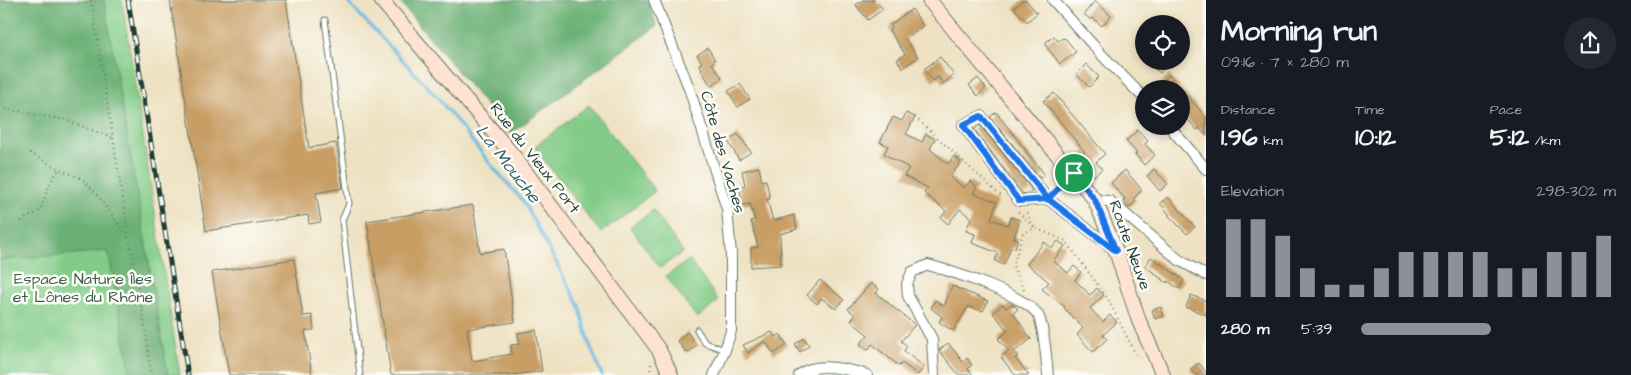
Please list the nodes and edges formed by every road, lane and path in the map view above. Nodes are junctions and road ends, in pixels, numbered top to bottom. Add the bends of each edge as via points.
1 (91, 0) edge
2 (381, 0) edge
3 (654, 0) edge
4 (930, 0) edge
5 (1053, 0) edge
6 (325, 20) dead end
7 (1135, 88) edge
8 (0, 108) edge
9 (915, 117) dead end
10 (1176, 135) edge
11 (112, 138) junction
12 (30, 153) dead end
13 (1206, 169) edge
14 (59, 170) junction
15 (1074, 173) junction
16 (1048, 199) junction
17 (1095, 200) junction
18 (1007, 202) dead end
19 (1017, 205) junction
20 (21, 221) dead end
21 (1036, 228) junction
22 (129, 238) junction
23 (1116, 251) junction
24 (1206, 275) edge
25 (1032, 307) junction
26 (697, 330) dead end
27 (653, 344) junction
28 (725, 350) junction
29 (1160, 369) edge
30 (151, 375) edge
31 (360, 375) edge
32 (661, 375) edge
33 (671, 375) edge
34 (714, 375) edge
35 (798, 375) edge
36 (868, 375) edge
37 (934, 375) edge
38 (1048, 375) edge

1 - 11 path
2 - 27 main road, Rue du Vieux Port via 512,154
3 - 28 street, Côte des Vaches via 689,88 727,209 732,321
4 - 15 main road, Route Neuve
5 - 7 street
6 - 31 lane via 349,204 342,220
8 - 11 path via 66,120
9 - 18 path
10 - 13 street
11 - 22 path
12 - 14 path
14 - 20 path via 49,185 40,212
14 - 22 path via 82,179
15 - 16 path
15 - 17 main road, Route Neuve
16 - 19 street
16 - 19 street via 981,116 963,125
16 - 23 street
17 - 23 main road, Route Neuve
17 - 24 street via 1110,201 1179,260
19 - 21 path
19 - 21 path
21 - 25 path via 1023,233 1013,266
21 - 29 path via 1066,241 1108,299 1135,353
22 - 30 path via 144,312
23 - 29 main road, Route Neuve via 1139,321
25 - 37 street via 953,272 928,265 912,272 907,284 908,296 932,339
25 - 38 street via 1039,316
26 - 28 lane via 705,343
27 - 32 main road
27 - 33 main road, Rue du Vieux Port
28 - 34 street, Côte des Vaches
35 - 36 street via 817,366

